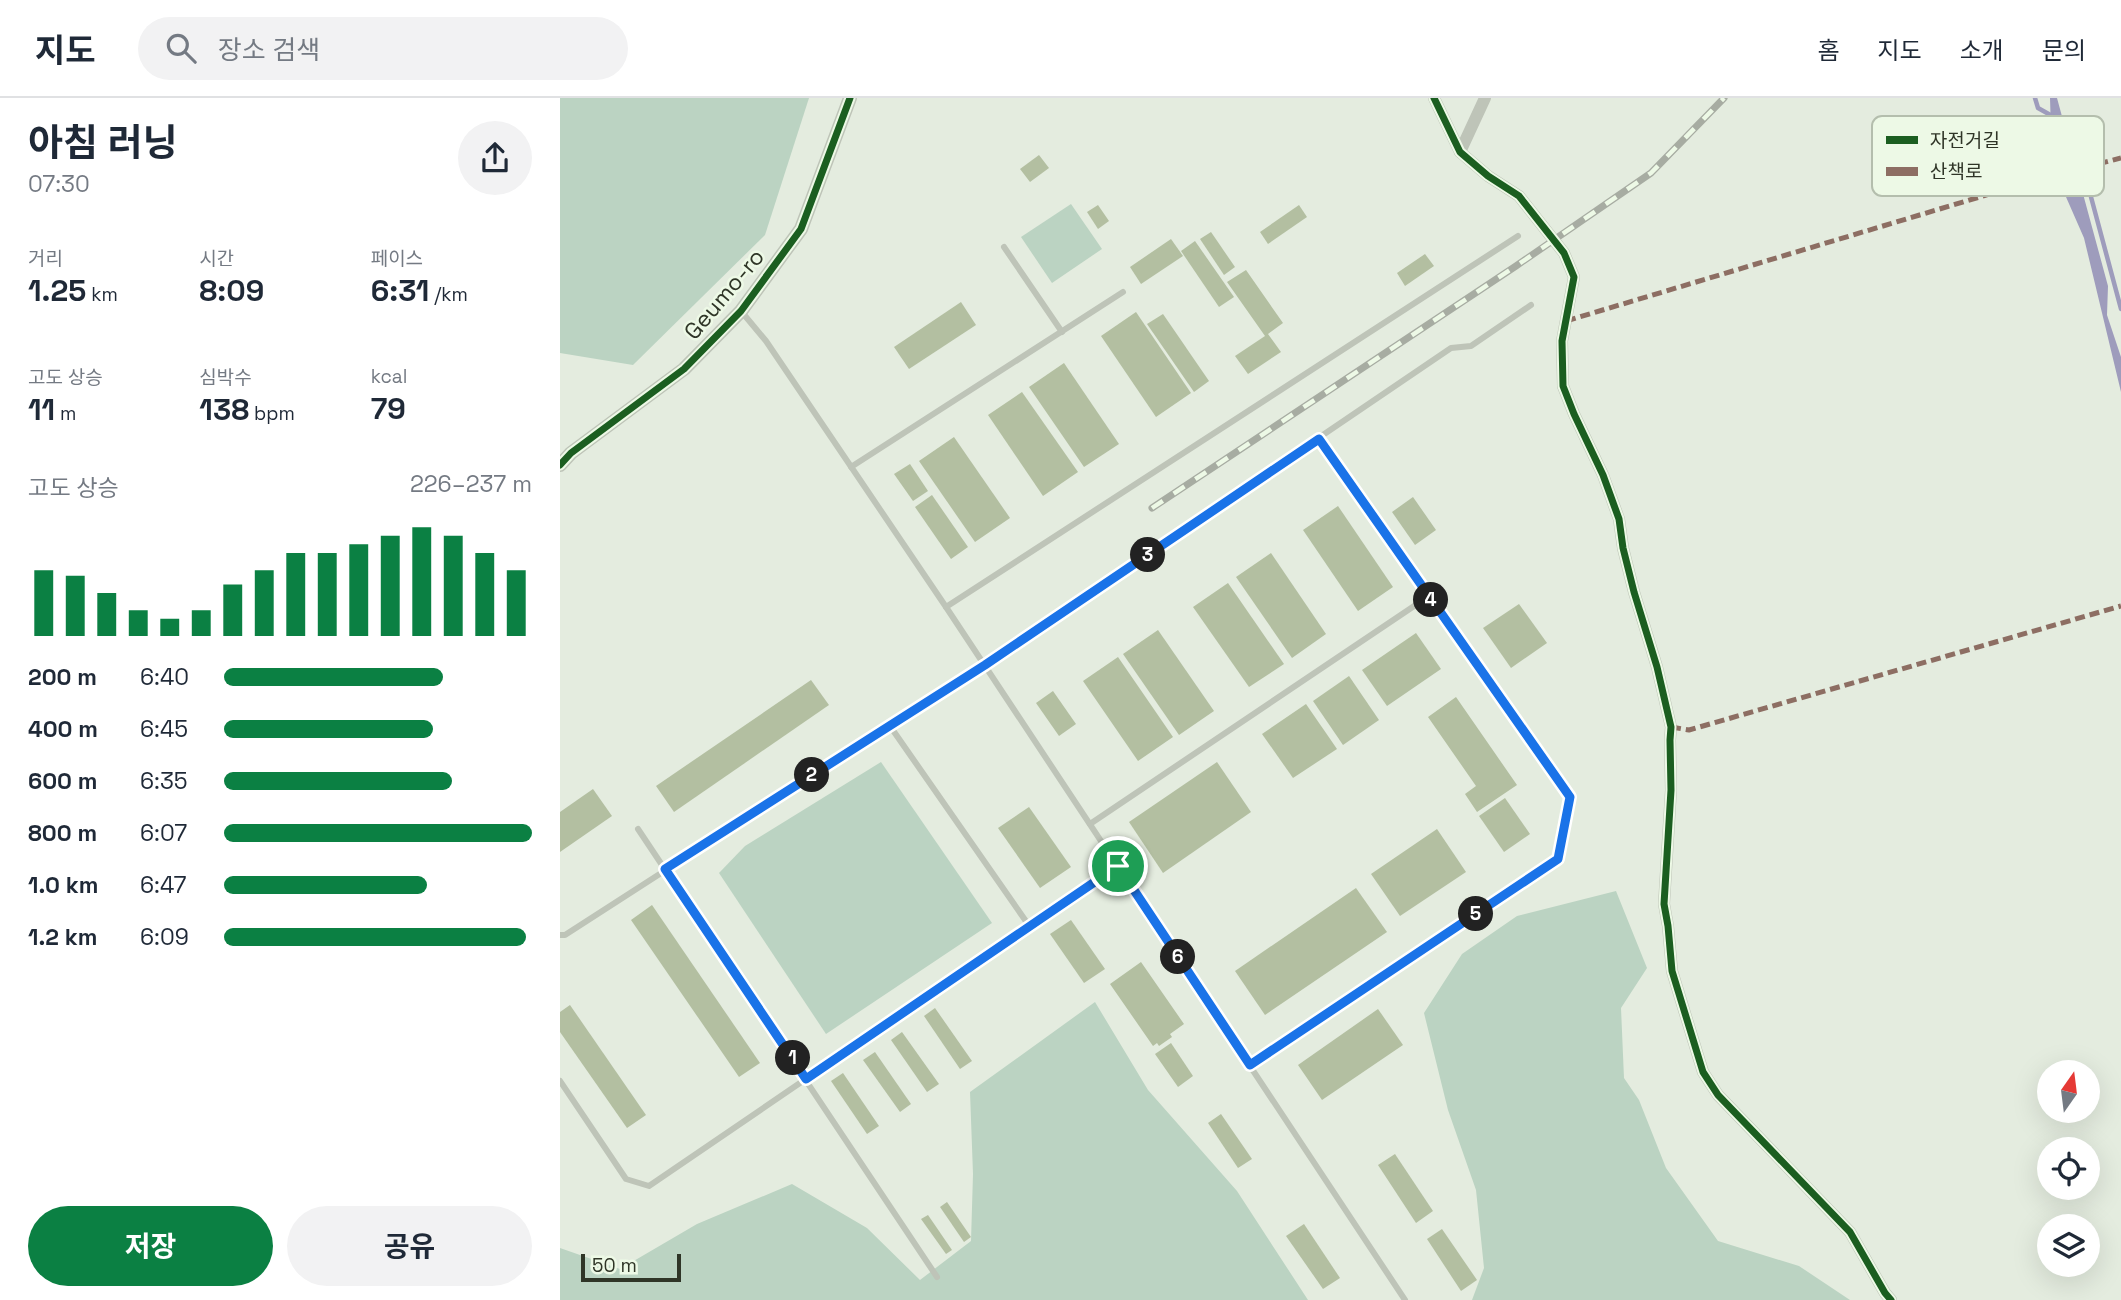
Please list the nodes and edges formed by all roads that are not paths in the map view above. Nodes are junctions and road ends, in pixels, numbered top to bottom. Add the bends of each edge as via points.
1 (850, 98) edge
2 (1434, 98) edge
3 (1485, 98) edge
4 (1461, 152) junction
5 (1518, 236) dead end
6 (1004, 247) dead end
7 (1123, 292) dead end
8 (1531, 305) dead end
9 (741, 311) junction
10 (1062, 332) junction
11 (1319, 439) junction
12 (560, 465) edge
13 (851, 467) junction
14 (1429, 596) junction
15 (946, 607) junction
16 (985, 665) junction
17 (890, 726) junction
18 (1090, 824) junction
19 (638, 829) dead end
20 (1118, 866) junction
21 (665, 869) junction
22 (1030, 927) junction
23 (560, 935) edge
24 (1250, 1065) junction
25 (806, 1079) junction
26 (560, 1081) edge
27 (937, 1277) dead end
28 (1405, 1300) edge
29 (1891, 1300) edge

1 - 9 street, Geumo-ro via 801,229
2 - 4 street
3 - 4 street
4 - 29 street via 1519,196 1564,253 1574,277 1562,341 1563,386 1619,519 1671,727 1664,904 1672,971 1703,1072 1718,1095 1850,1232
5 - 15 lane
6 - 10 lane
7 - 10 lane
8 - 11 lane via 1471,346 1451,348
9 - 12 street, Geumo-ro via 684,369
9 - 13 lane
10 - 13 lane
11 - 14 lane
11 - 16 lane
13 - 15 lane
14 - 18 lane
14 - 24 lane via 1570,797 1558,859
15 - 16 lane
16 - 17 lane
16 - 18 lane
17 - 21 lane
17 - 22 lane
18 - 20 lane
19 - 21 lane
20 - 22 lane
20 - 24 lane
21 - 23 lane
21 - 25 lane
22 - 25 lane
24 - 28 lane
25 - 26 lane via 649,1186 626,1179
25 - 27 lane

